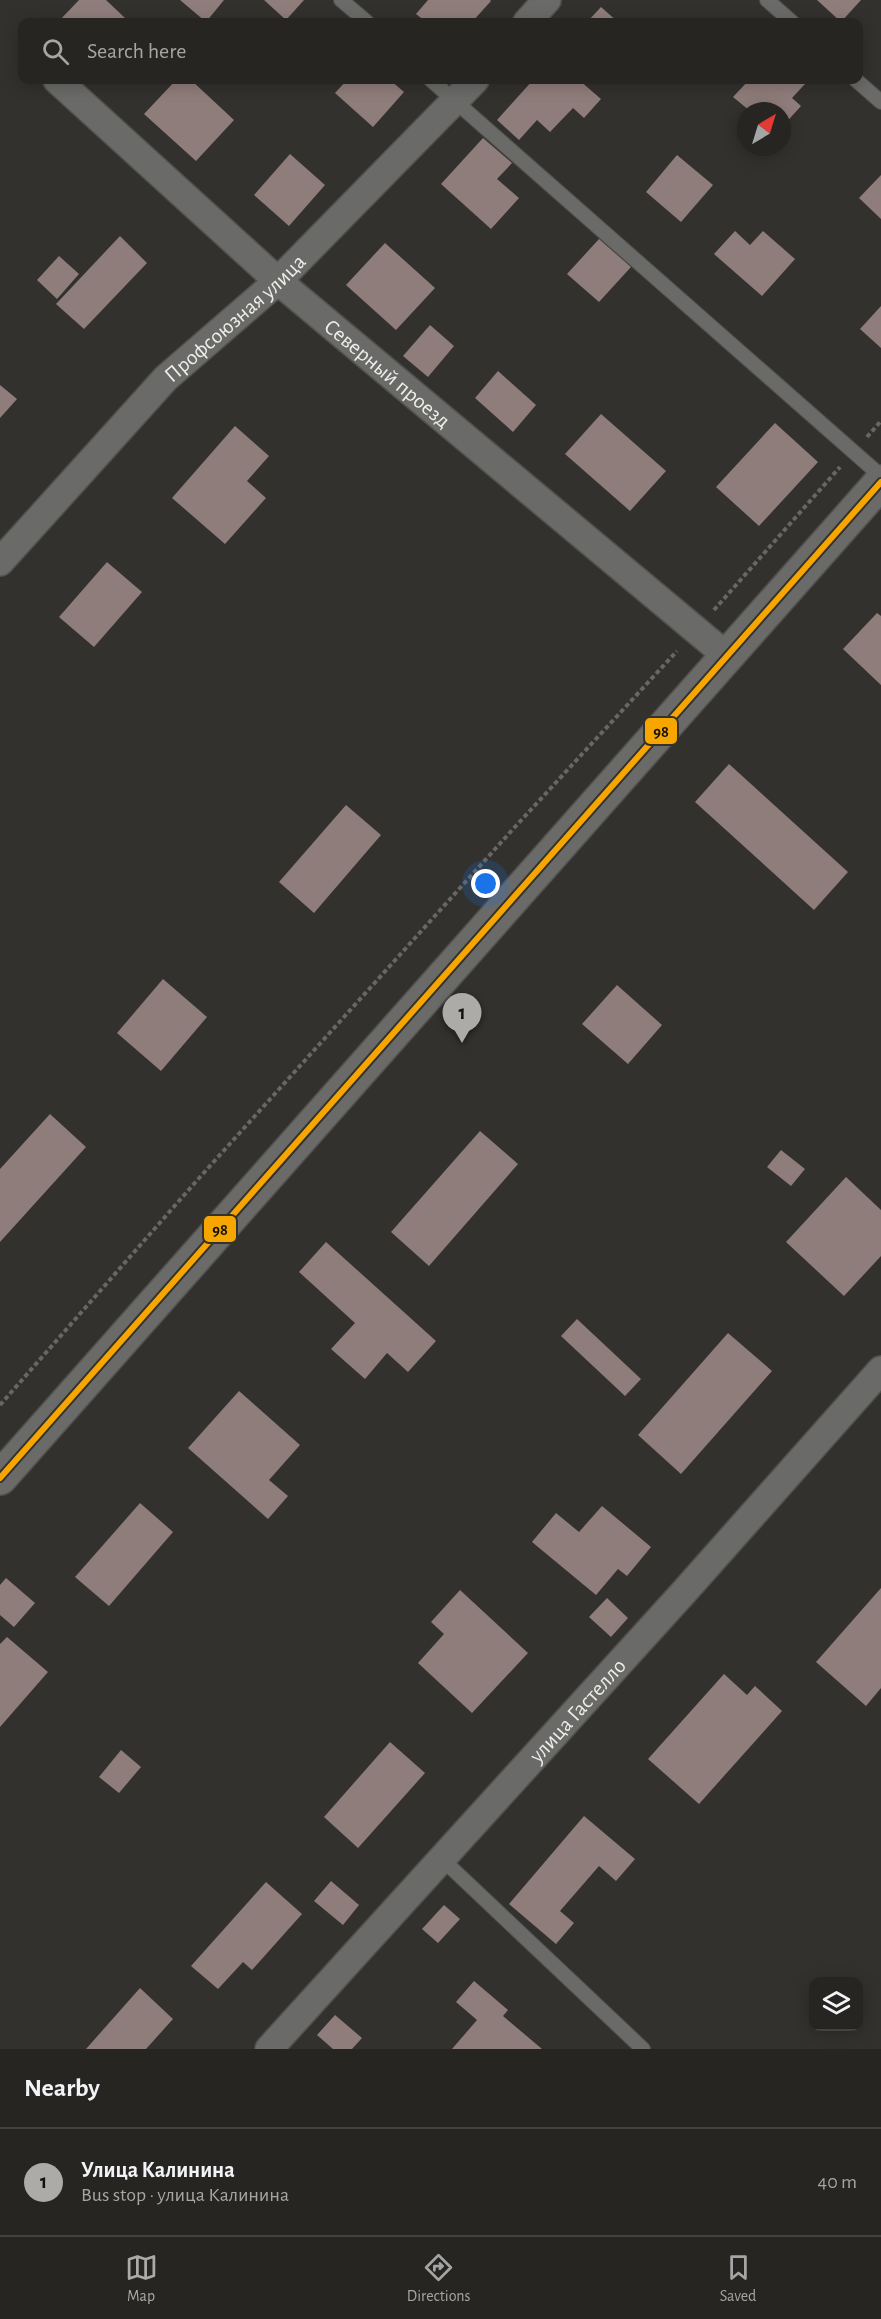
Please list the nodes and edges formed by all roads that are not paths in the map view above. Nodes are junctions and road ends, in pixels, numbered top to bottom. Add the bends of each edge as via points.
1 (342, 0) edge
2 (547, 0) edge
3 (767, 0) edge
4 (362, 18) edge
5 (531, 18) edge
6 (787, 18) edge
7 (61, 84) edge
8 (436, 84) edge
9 (471, 84) edge
10 (861, 84) edge
11 (455, 101) junction
12 (881, 102) edge
13 (278, 281) junction
14 (881, 476) edge
15 (881, 482) edge
16 (0, 562) edge
17 (727, 656) junction
18 (881, 1370) edge
19 (0, 1478) edge
20 (442, 1859) junction
21 (269, 2049) edge
22 (643, 2049) edge

1 - 4 lane
2 - 5 street
3 - 6 lane
7 - 13 street, Северный проезд
8 - 11 lane
9 - 11 street, Профсоюзная улица
10 - 12 lane
11 - 13 street, Профсоюзная улица
11 - 14 lane
13 - 16 street, Профсоюзная улица via 166,378
13 - 17 street, Северный проезд
15 - 17 main road
17 - 19 main road
18 - 20 street, улица Гастелло
20 - 21 street, улица Гастелло
20 - 22 lane

